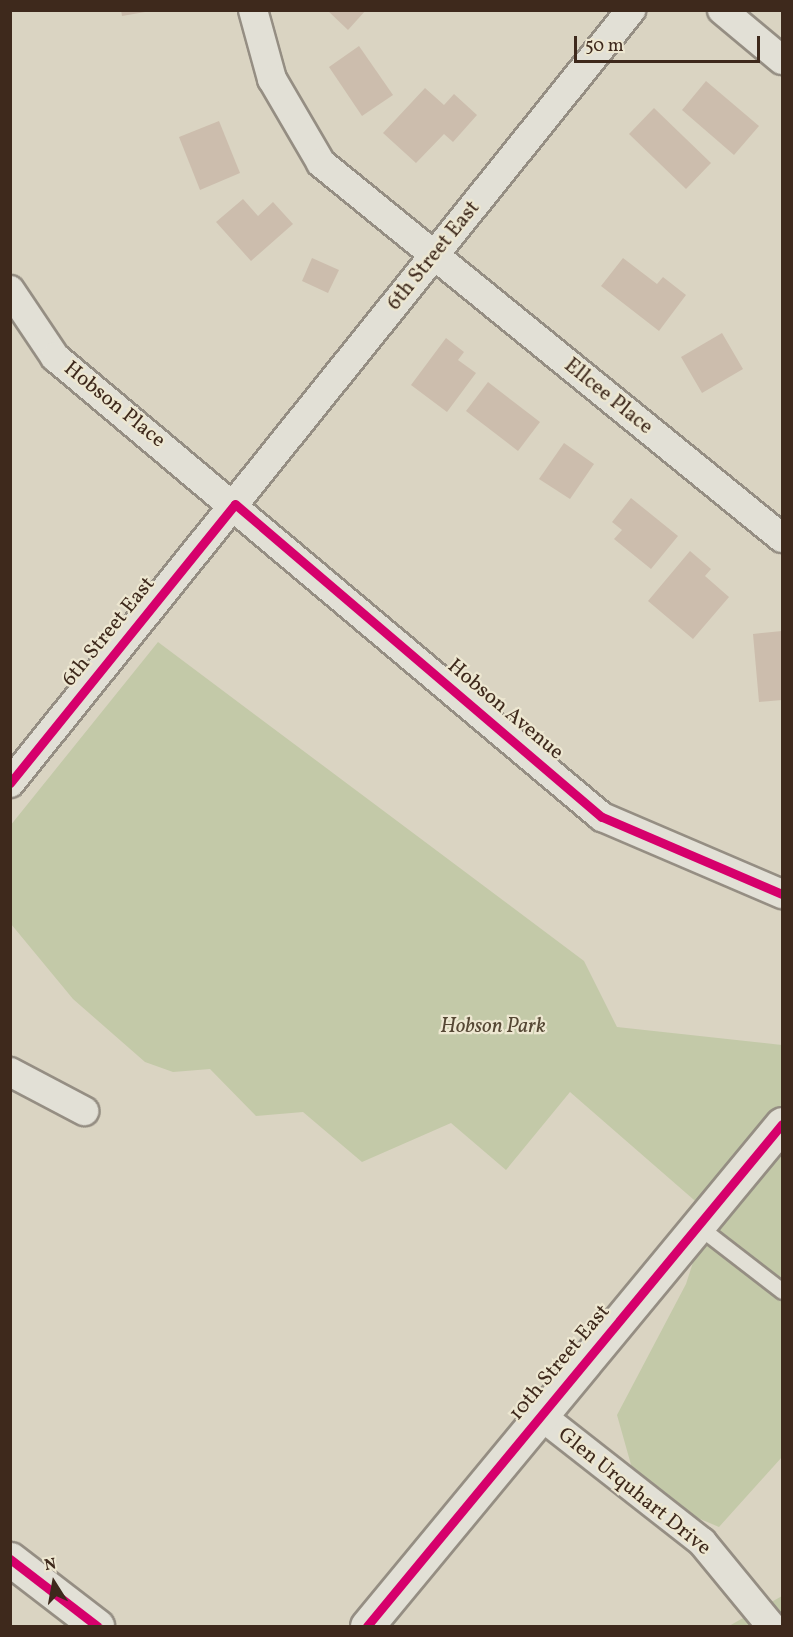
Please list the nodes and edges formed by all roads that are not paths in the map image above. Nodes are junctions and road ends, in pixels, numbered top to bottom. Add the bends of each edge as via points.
1 (253, 10) edge
2 (631, 10) edge
3 (722, 10) edge
4 (783, 60) edge
5 (435, 255) junction
6 (10, 290) edge
7 (235, 504) junction
8 (783, 538) edge
9 (10, 783) edge
10 (783, 894) edge
11 (10, 1072) edge
12 (84, 1111) dead end
13 (783, 1124) edge
14 (698, 1226) junction
15 (783, 1291) edge
16 (540, 1415) junction
17 (10, 1559) edge
18 (97, 1626) edge
19 (367, 1626) edge
20 (771, 1626) edge

1 - 5 street, Ellcee Place via 272,79 321,163
2 - 5 street, 6th Street East
3 - 4 street
5 - 7 street, 6th Street East
5 - 8 street, Ellcee Place
6 - 7 street, Hobson Place via 55,357
7 - 9 street, 6th Street East
7 - 10 street, Hobson Avenue via 602,817
11 - 12 street
13 - 14 street, 10th Street East
14 - 15 lane
14 - 16 street, 10th Street East
16 - 19 street, 10th Street East
16 - 20 street, Glen Urquhart Drive via 702,1542
17 - 18 street

